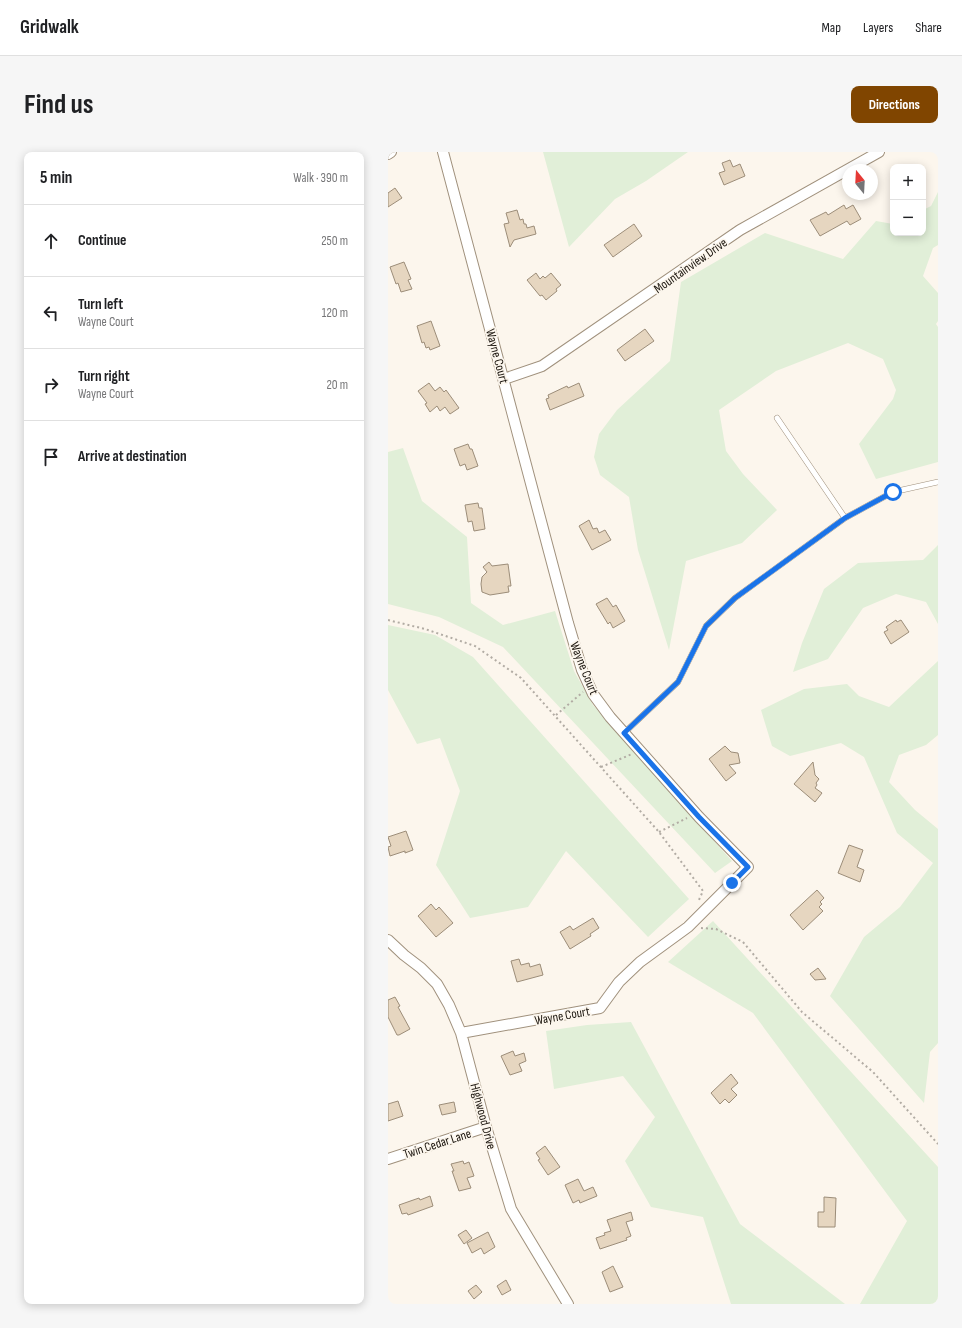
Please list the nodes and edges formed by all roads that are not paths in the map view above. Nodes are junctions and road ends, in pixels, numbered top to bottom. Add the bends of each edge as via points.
1 (391, 152) edge
2 (443, 152) edge
3 (879, 152) edge
4 (388, 154) edge
5 (504, 379) junction
6 (777, 418) dead end
7 (938, 482) edge
8 (845, 518) junction
9 (624, 733) junction
10 (388, 940) edge
11 (461, 1033) junction
12 (486, 1127) junction
13 (388, 1159) edge
14 (568, 1304) edge

1 - 4 street
2 - 5 street, Wayne Court
3 - 5 street, Mountainview Drive via 740,230 542,366
5 - 9 street, Wayne Court via 582,670 593,694
6 - 8 lane
7 - 8 lane via 893,492
8 - 9 lane via 735,598 706,626 678,682
9 - 11 street, Wayne Court via 696,814 748,867 688,927 640,962 619,982 600,1008
10 - 11 street, Highwood Drive via 437,984
11 - 12 street, Highwood Drive
12 - 13 street, Twin Cedar Lane
12 - 14 street, Highwood Drive via 511,1209

